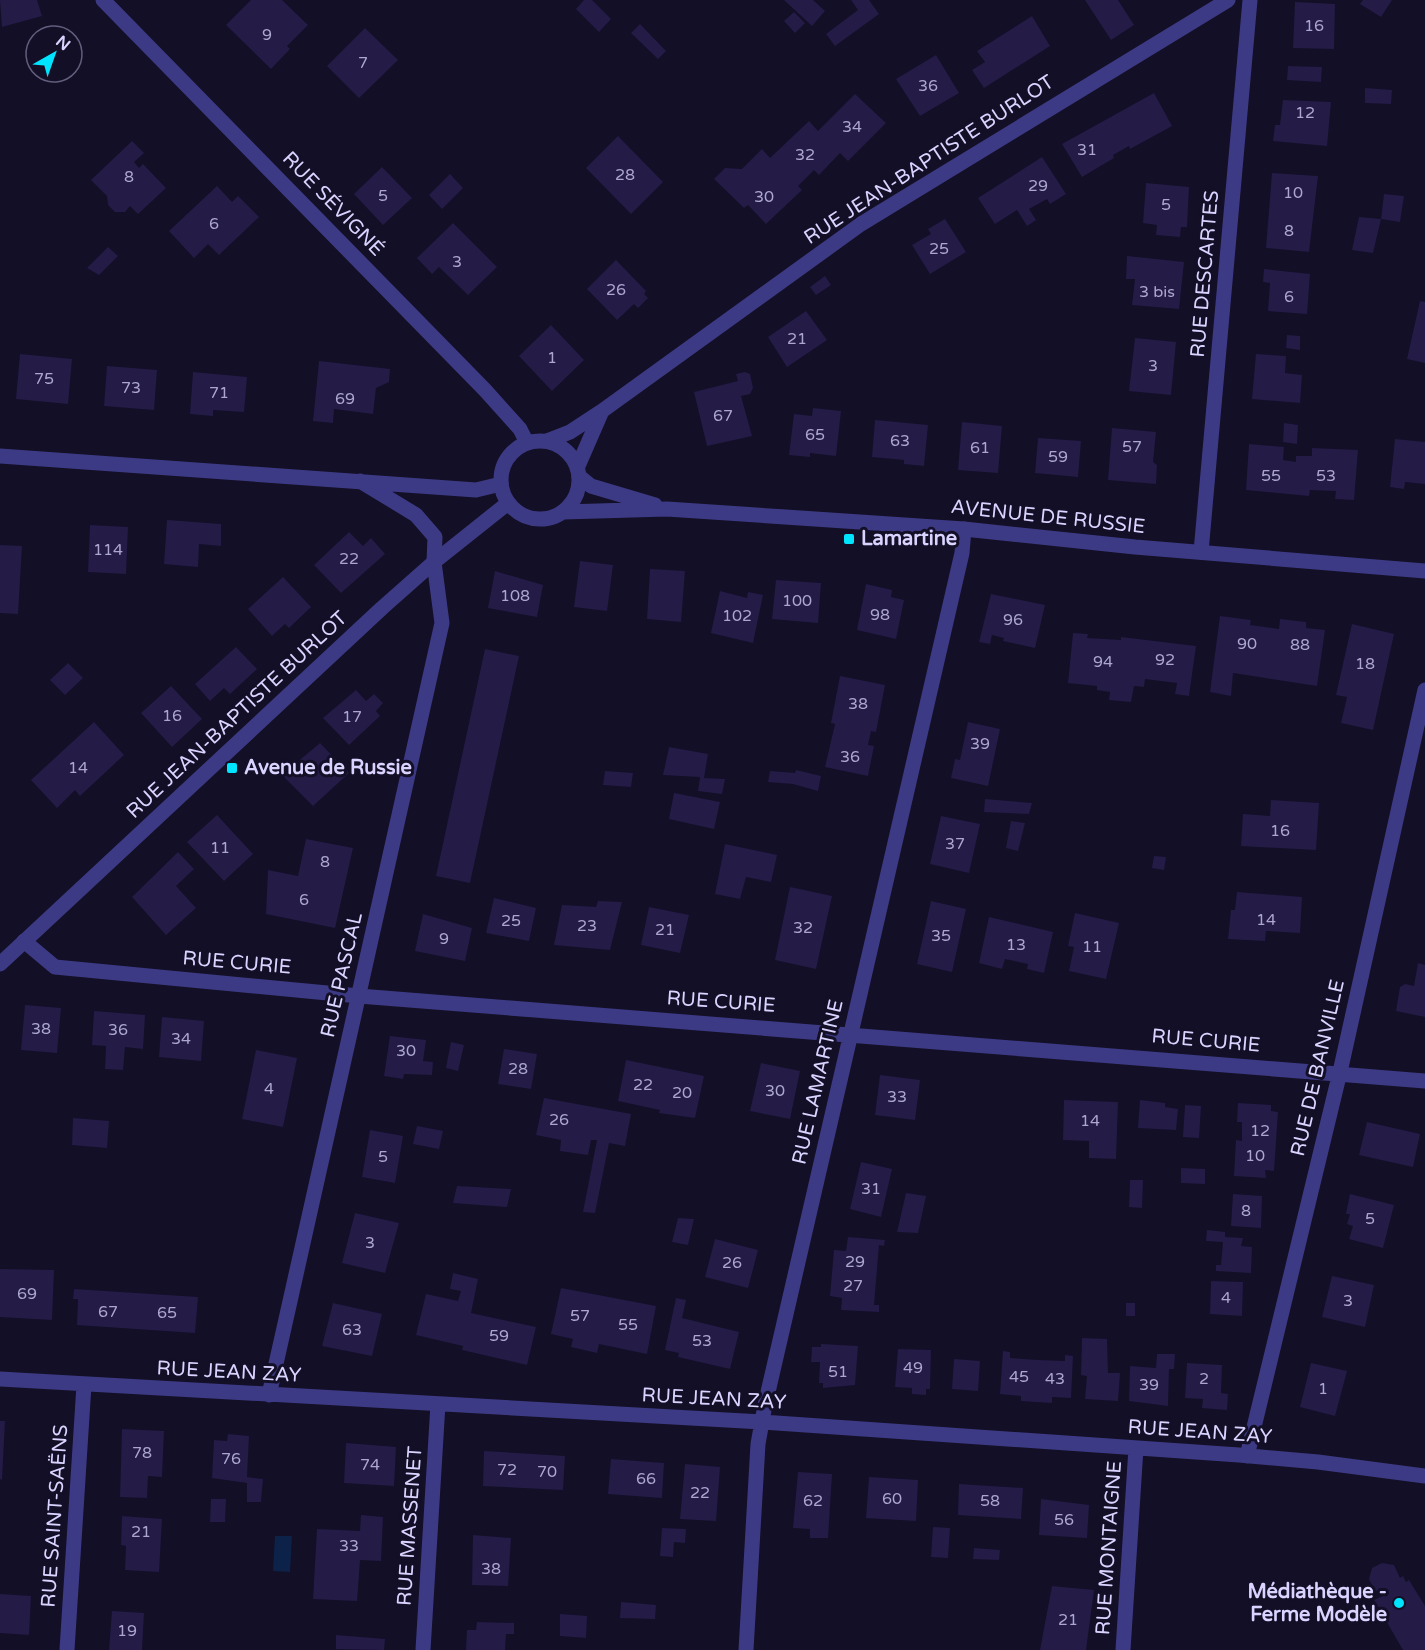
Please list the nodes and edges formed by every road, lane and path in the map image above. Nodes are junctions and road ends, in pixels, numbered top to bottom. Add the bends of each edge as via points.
1 (103, 0) edge
2 (1228, 0) edge
3 (1250, 0) edge
4 (602, 411) junction
5 (547, 441) junction
6 (527, 443) junction
7 (0, 456) edge
8 (579, 471) junction
9 (360, 482) junction
10 (501, 484) junction
11 (508, 503) junction
12 (667, 509) junction
13 (563, 512) junction
14 (964, 529) junction
15 (1201, 552) junction
16 (434, 562) junction
17 (1425, 571) edge
18 (1425, 690) edge
19 (24, 941) junction
20 (0, 964) edge
21 (359, 996) junction
22 (850, 1034) junction
23 (1340, 1072) junction
24 (1425, 1081) edge
25 (0, 1379) edge
26 (84, 1384) junction
27 (269, 1395) junction
28 (438, 1404) junction
29 (762, 1422) junction
30 (1136, 1448) junction
31 (1247, 1456) junction
32 (1425, 1476) edge
33 (67, 1650) edge
34 (423, 1650) edge
35 (746, 1650) edge
36 (1123, 1650) edge

1 - 6 street, RUE SÉVIGNÉ via 485,390 520,429
2 - 4 street, RUE JEAN-BAPTISTE BURLOT via 861,224
3 - 15 street, RUE DESCARTES
4 - 5 street, RUE JEAN-BAPTISTE BURLOT via 570,432
4 - 8 street
5 - 6 street
5 - 8 street via 566,450
6 - 10 street via 510,454
7 - 9 street
8 - 12 street, AVENUE DE RUSSIE via 591,486
8 - 13 street via 576,497
9 - 10 street via 476,490
9 - 16 street via 416,515 435,537
10 - 11 street
11 - 13 street via 533,519
11 - 16 street, RUE JEAN-BAPTISTE BURLOT
12 - 13 street, AVENUE DE RUSSIE
12 - 14 street, AVENUE DE RUSSIE
14 - 15 street, AVENUE DE RUSSIE
14 - 22 street, RUE LAMARTINE via 962,553
15 - 17 street, AVENUE DE RUSSIE
16 - 19 street, RUE JEAN-BAPTISTE BURLOT
16 - 21 street, RUE PASCAL via 442,623
18 - 23 street, RUE DE BANVILLE
19 - 20 street, RUE JEAN-BAPTISTE BURLOT
19 - 21 street, RUE CURIE via 55,967
21 - 22 street, RUE CURIE
21 - 27 street, RUE PASCAL
22 - 23 street, RUE CURIE
22 - 29 street, RUE LAMARTINE
23 - 24 street, RUE CURIE
23 - 31 street, RUE DE BANVILLE
25 - 26 street, RUE JEAN ZAY
26 - 27 street, RUE JEAN ZAY
26 - 33 street, RUE SAINT-SAËNS
27 - 28 street, RUE JEAN ZAY
28 - 29 street, RUE JEAN ZAY
28 - 34 street, RUE MASSENET
29 - 30 street, RUE JEAN ZAY
29 - 35 street, RUE LAMARTINE
30 - 31 street, RUE JEAN ZAY
30 - 36 street, RUE MONTAIGNE
31 - 32 street, RUE JEAN ZAY

